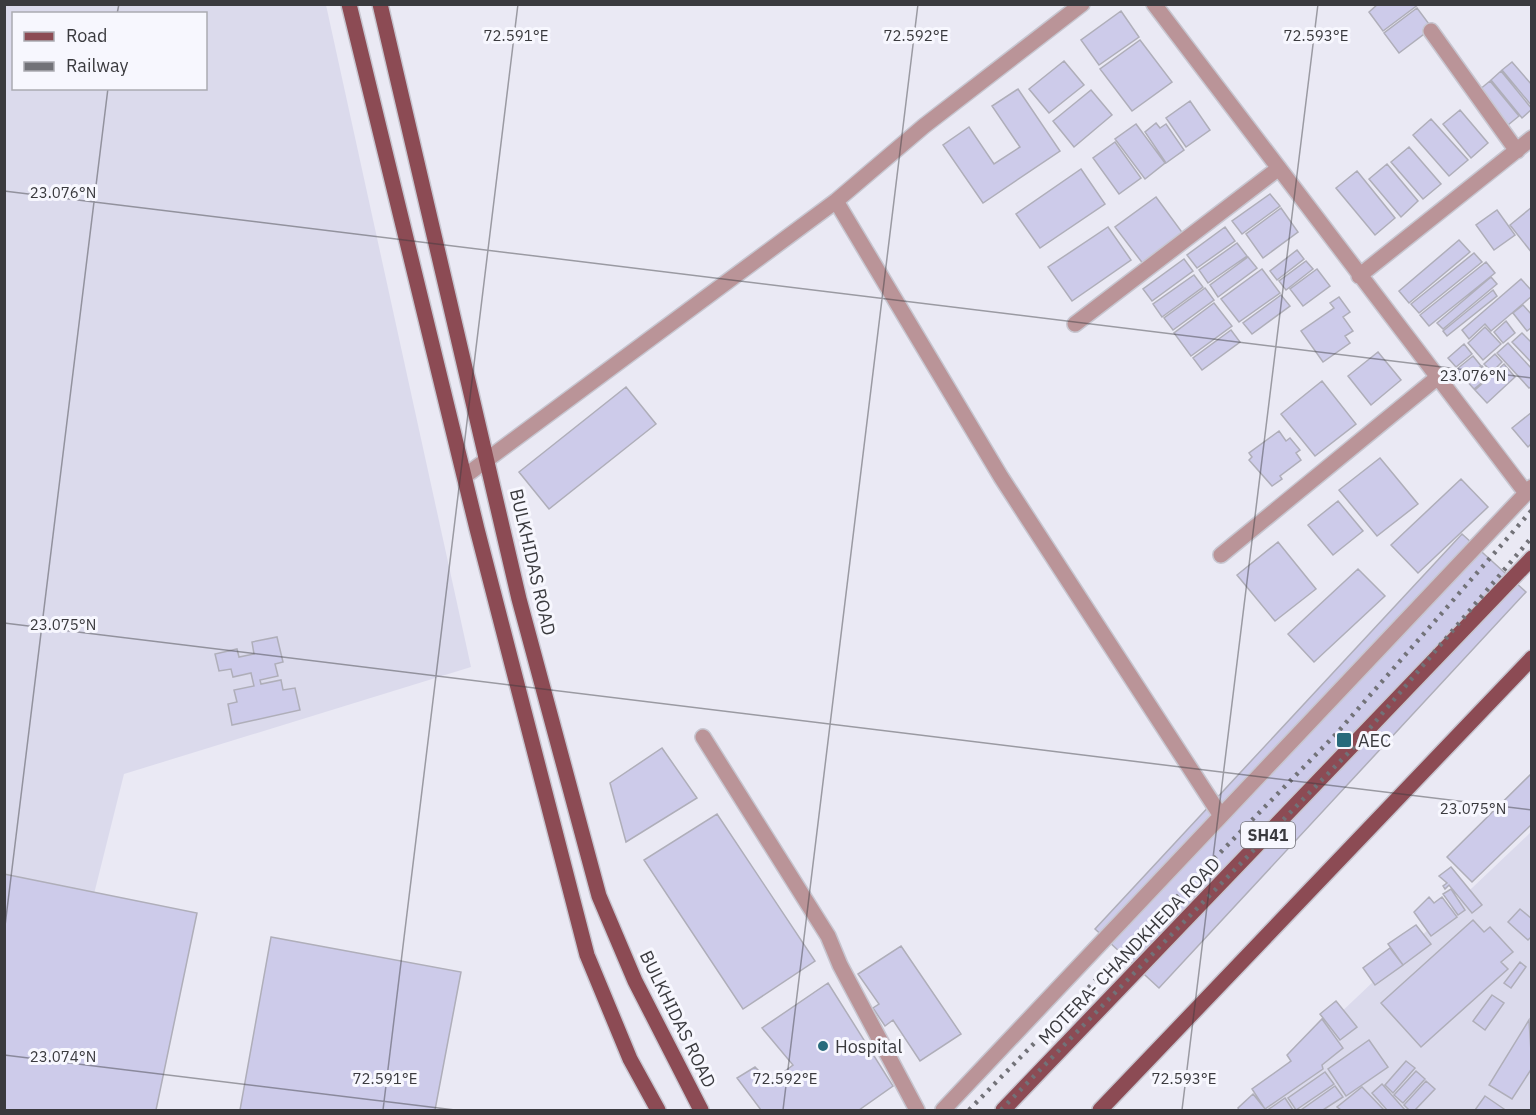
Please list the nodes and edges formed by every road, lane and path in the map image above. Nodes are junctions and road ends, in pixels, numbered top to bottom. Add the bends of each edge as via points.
1 (349, 4) edge
2 (380, 4) edge
3 (1082, 4) edge
4 (1154, 4) edge
5 (1431, 31) dead end
6 (1532, 138) edge
7 (1517, 151) junction
8 (1279, 168) junction
9 (836, 201) junction
10 (1359, 276) junction
11 (1075, 324) dead end
12 (1438, 377) junction
13 (488, 458) junction
14 (465, 476) junction
15 (1529, 490) edge
16 (1221, 555) dead end
17 (1532, 558) edge
18 (1532, 658) edge
19 (703, 737) dead end
20 (1221, 816) junction
21 (658, 1110) edge
22 (701, 1110) edge
23 (917, 1110) edge
24 (943, 1110) edge
25 (1003, 1110) edge
26 (1100, 1110) edge

1 - 14 main road
2 - 13 main road, BULKHIDAS ROAD
3 - 9 street via 924,126
4 - 8 street
5 - 7 street
6 - 7 street
7 - 10 street
8 - 10 street
8 - 11 street
9 - 13 street
9 - 20 street via 1001,477
10 - 12 street
12 - 15 street
12 - 16 street
13 - 14 street
13 - 22 main road, BULKHIDAS ROAD via 519,599 599,896 635,981
14 - 21 main road via 586,955 630,1059
15 - 20 street
17 - 25 main road, MOTERA- CHANDKHEDA ROAD / SH41
18 - 26 main road
19 - 23 street via 828,936
20 - 24 street

